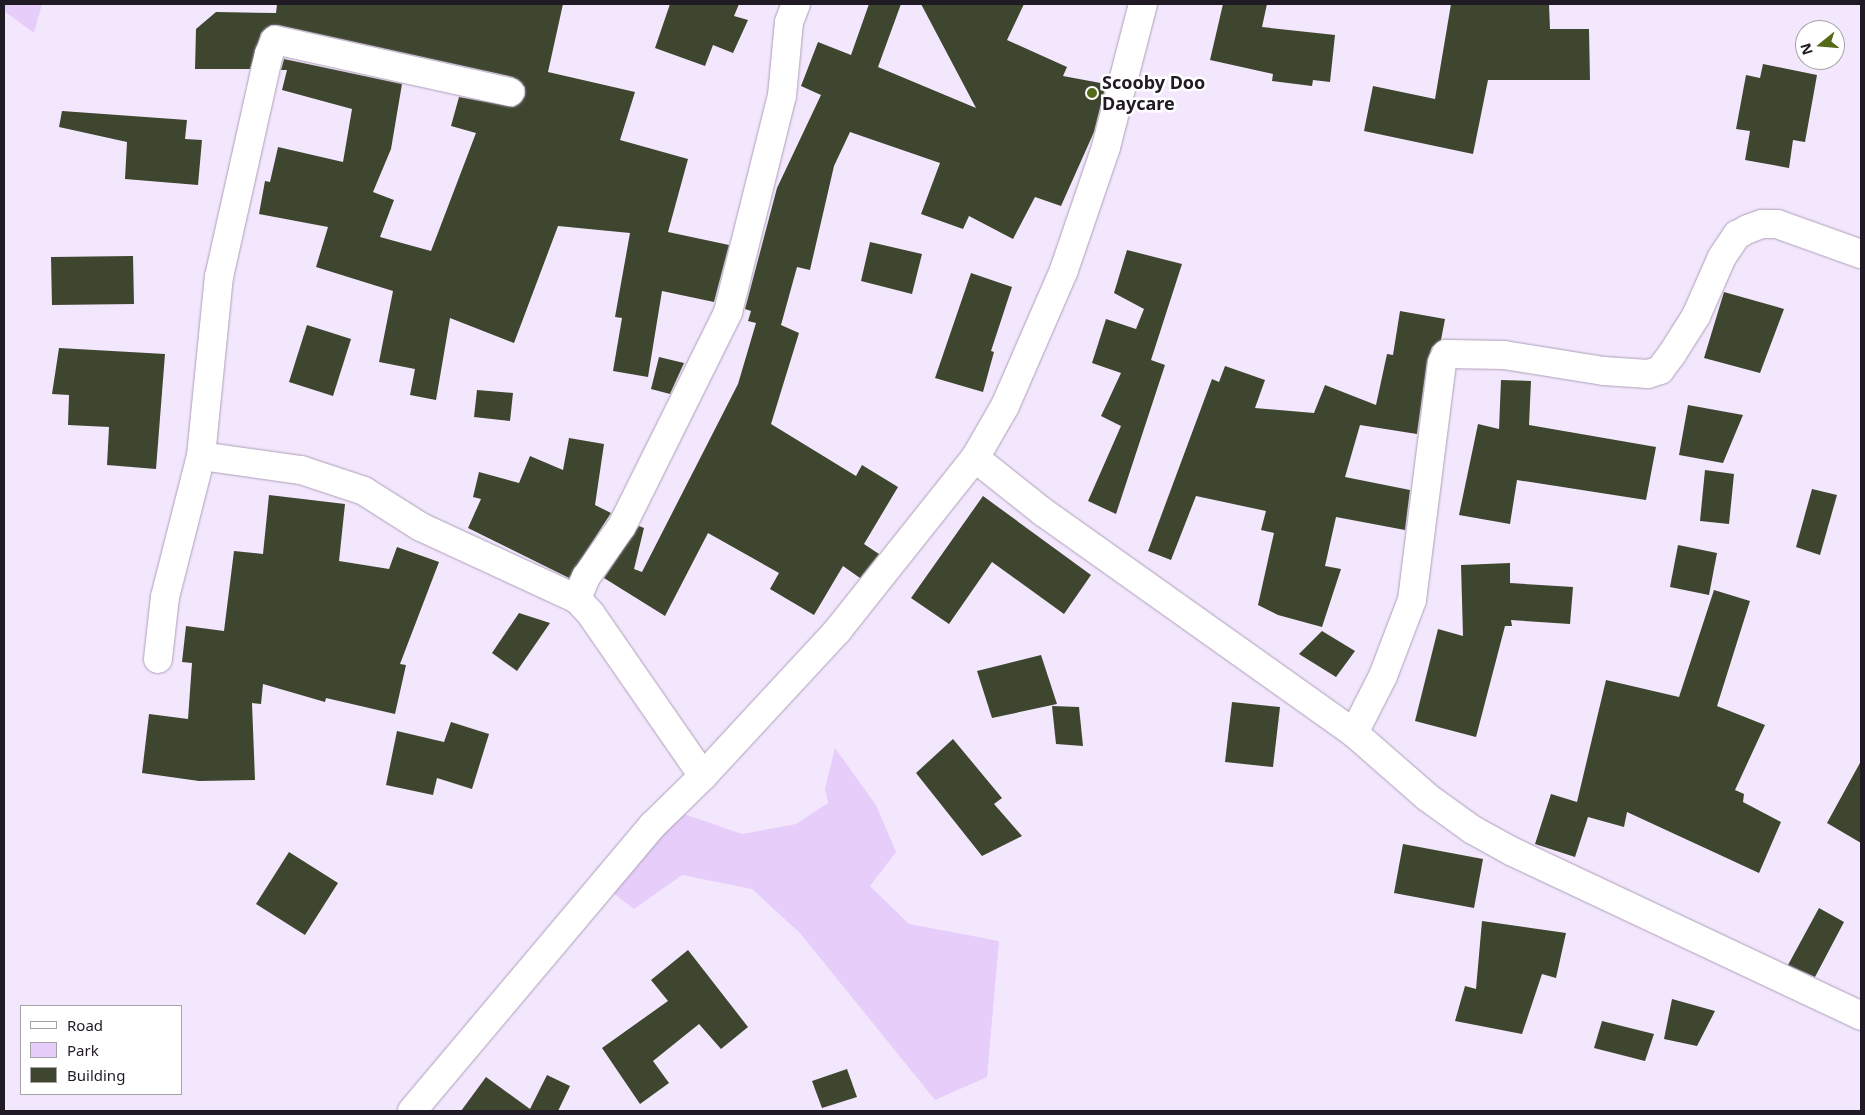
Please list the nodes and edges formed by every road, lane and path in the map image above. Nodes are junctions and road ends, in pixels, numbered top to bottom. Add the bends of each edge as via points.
1 (796, 4) edge
2 (1143, 4) edge
3 (510, 92) dead end
4 (1861, 254) edge
5 (201, 456) junction
6 (975, 458) junction
7 (577, 599) junction
8 (158, 659) dead end
9 (1354, 733) junction
10 (704, 776) junction
11 (1861, 1016) edge
12 (412, 1111) edge

1 - 7 street via 789,22 782,96 728,312 622,526 586,577
2 - 6 street via 1106,147 1064,270 1005,406
3 - 5 street via 275,40 269,54 219,277
4 - 9 street via 1776,224 1762,224 1737,235 1722,257 1696,316 1672,354 1660,370 1648,374 1604,371 1504,355 1446,354 1442,363 1412,600 1383,676
5 - 7 street via 301,470 356,488 421,527
5 - 8 street via 165,597
6 - 9 street via 1043,512
6 - 10 street via 838,630
7 - 10 street via 591,614
9 - 11 street via 1427,797 1473,830 1513,852
10 - 12 street via 652,826

